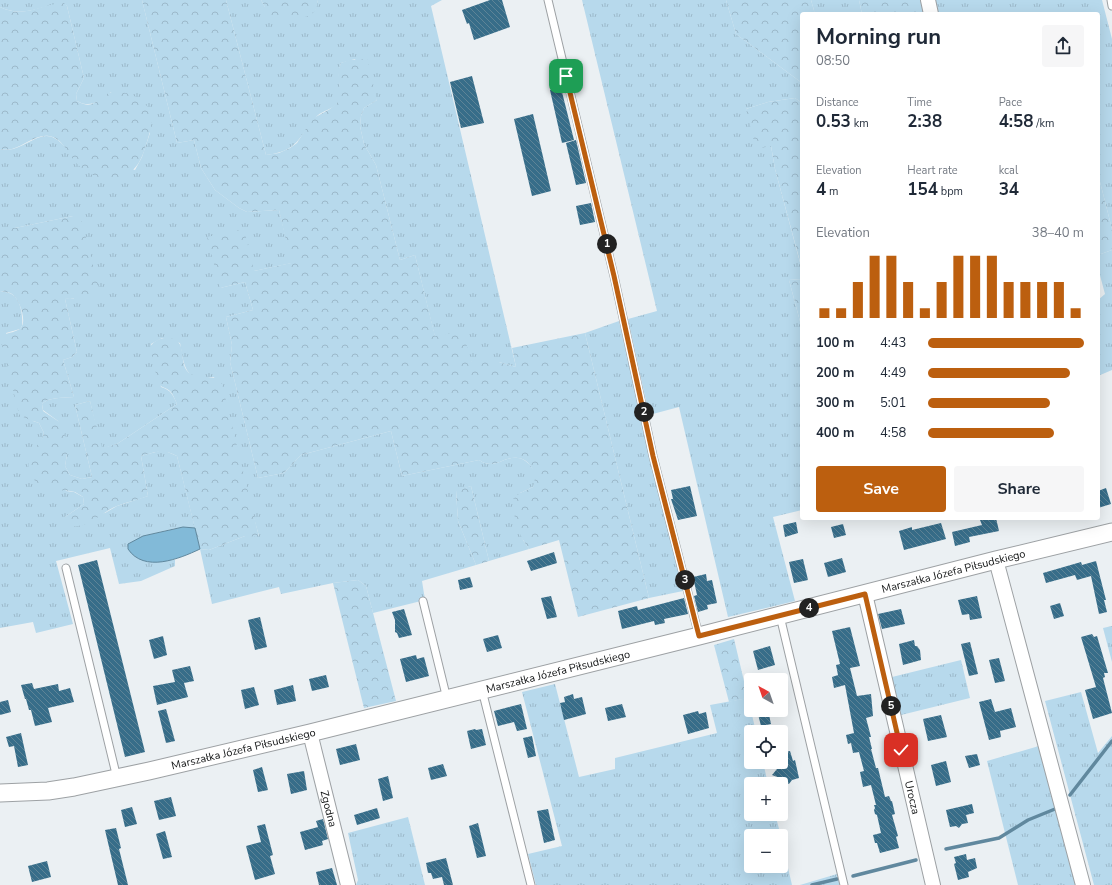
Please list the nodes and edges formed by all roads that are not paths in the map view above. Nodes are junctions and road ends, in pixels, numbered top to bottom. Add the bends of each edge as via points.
1 (548, 0) edge
2 (928, 0) edge
3 (1110, 0) edge
4 (1112, 6) edge
5 (931, 12) edge
6 (1112, 532) edge
7 (996, 560) junction
8 (66, 568) dead end
9 (865, 594) junction
10 (423, 601) dead end
11 (780, 616) junction
12 (699, 636) junction
13 (482, 690) junction
14 (446, 699) junction
15 (310, 733) junction
16 (117, 778) junction
17 (0, 793) edge
18 (348, 885) edge
19 (531, 885) edge
20 (844, 885) edge
21 (933, 885) edge
22 (1084, 885) edge

1 - 12 lane via 614,276 653,456
2 - 5 street
3 - 4 lane
6 - 7 street, Marszałka Józefa Piłsudskiego
7 - 9 street, Marszałka Józefa Piłsudskiego
7 - 22 street
8 - 16 lane
9 - 11 street, Marszałka Józefa Piłsudskiego
9 - 21 street, Urocza
10 - 14 lane
11 - 12 street, Marszałka Józefa Piłsudskiego
11 - 20 lane
12 - 13 street, Marszałka Józefa Piłsudskiego
13 - 14 street, Marszałka Józefa Piłsudskiego
13 - 19 lane
14 - 15 street, Marszałka Józefa Piłsudskiego
15 - 16 street, Marszałka Józefa Piłsudskiego
15 - 18 street, Zgodna
16 - 17 street, Marszałka Józefa Piłsudskiego via 48,791

